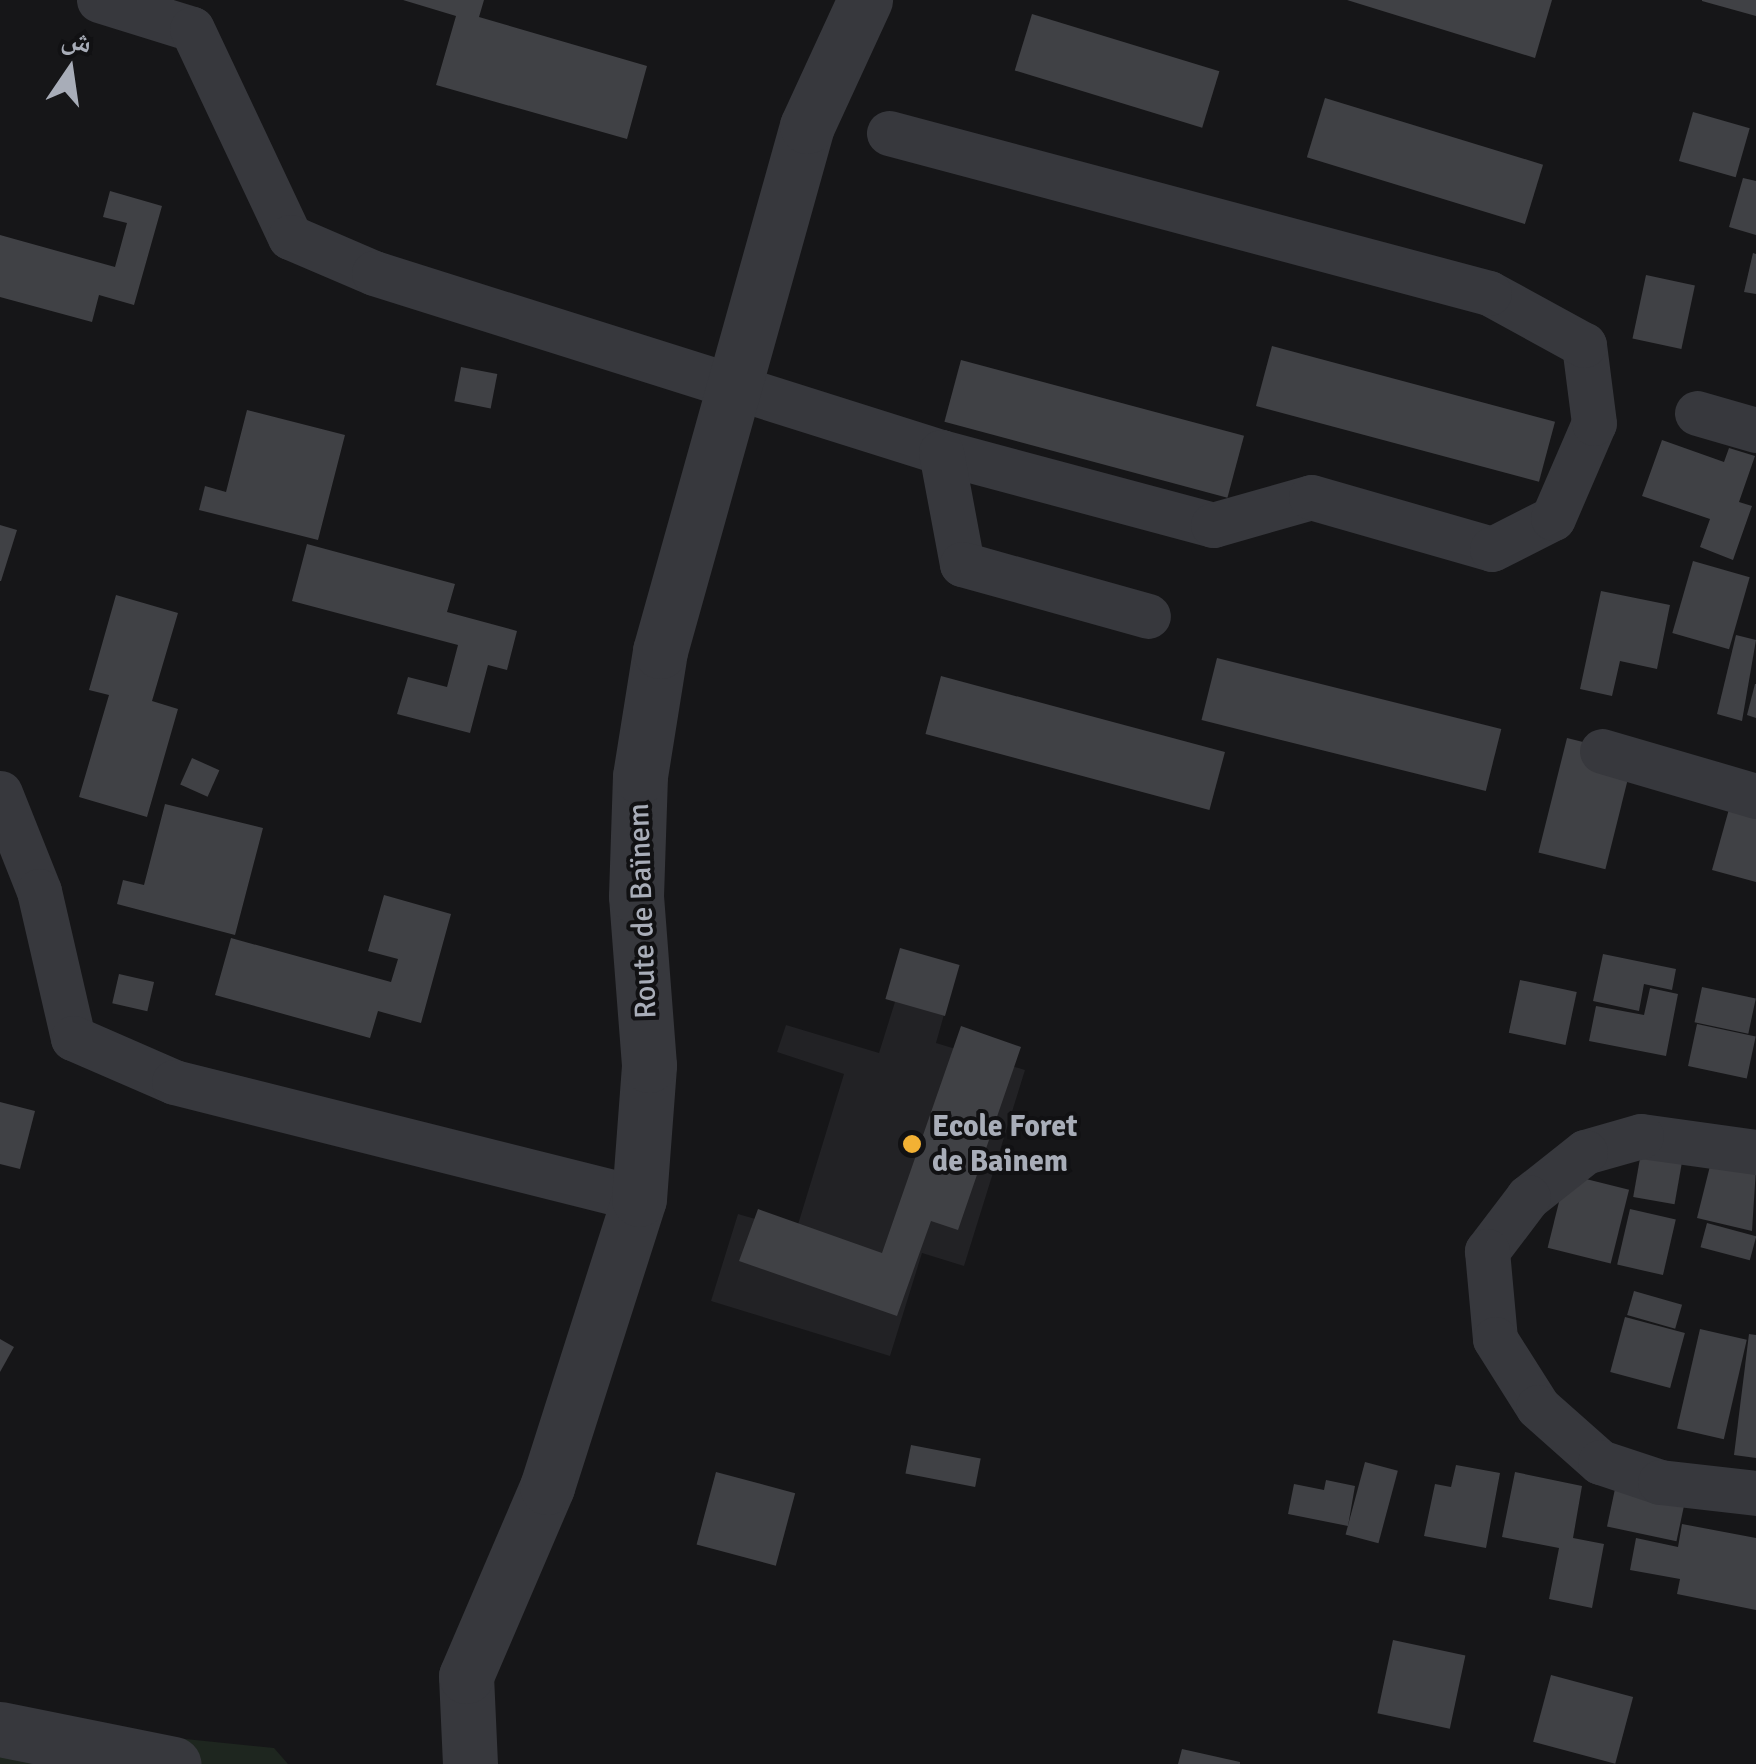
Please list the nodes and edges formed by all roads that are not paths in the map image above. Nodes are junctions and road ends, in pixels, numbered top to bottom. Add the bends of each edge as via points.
1 (99, 0) edge
2 (865, 0) edge
3 (889, 132) dead end
4 (734, 388) junction
5 (1697, 414) dead end
6 (1756, 430) edge
7 (941, 452) junction
8 (1148, 616) dead end
9 (1602, 751) dead end
10 (0, 794) edge
11 (1756, 796) edge
12 (1756, 1152) edge
13 (639, 1199) junction
14 (1756, 1493) edge
15 (0, 1730) edge
16 (172, 1764) edge
17 (470, 1764) edge

1 - 4 street via 192,30 290,237 374,273
2 - 4 street, Route de Baïnem via 807,126
3 - 7 street via 1489,293 1584,345 1594,423 1553,518 1492,550 1311,497 1213,526
4 - 7 street
4 - 13 street, Route de Baïnem via 660,651 640,776 636,896 649,1065
5 - 6 street
7 - 8 street via 962,564
9 - 11 street
10 - 13 street via 39,891 73,1038 174,1082
12 - 14 street via 1641,1136 1585,1152 1528,1197 1486,1250 1495,1339 1538,1407 1600,1462 1660,1482
13 - 17 street, Route de Baïnem via 547,1486 466,1676
15 - 16 street

